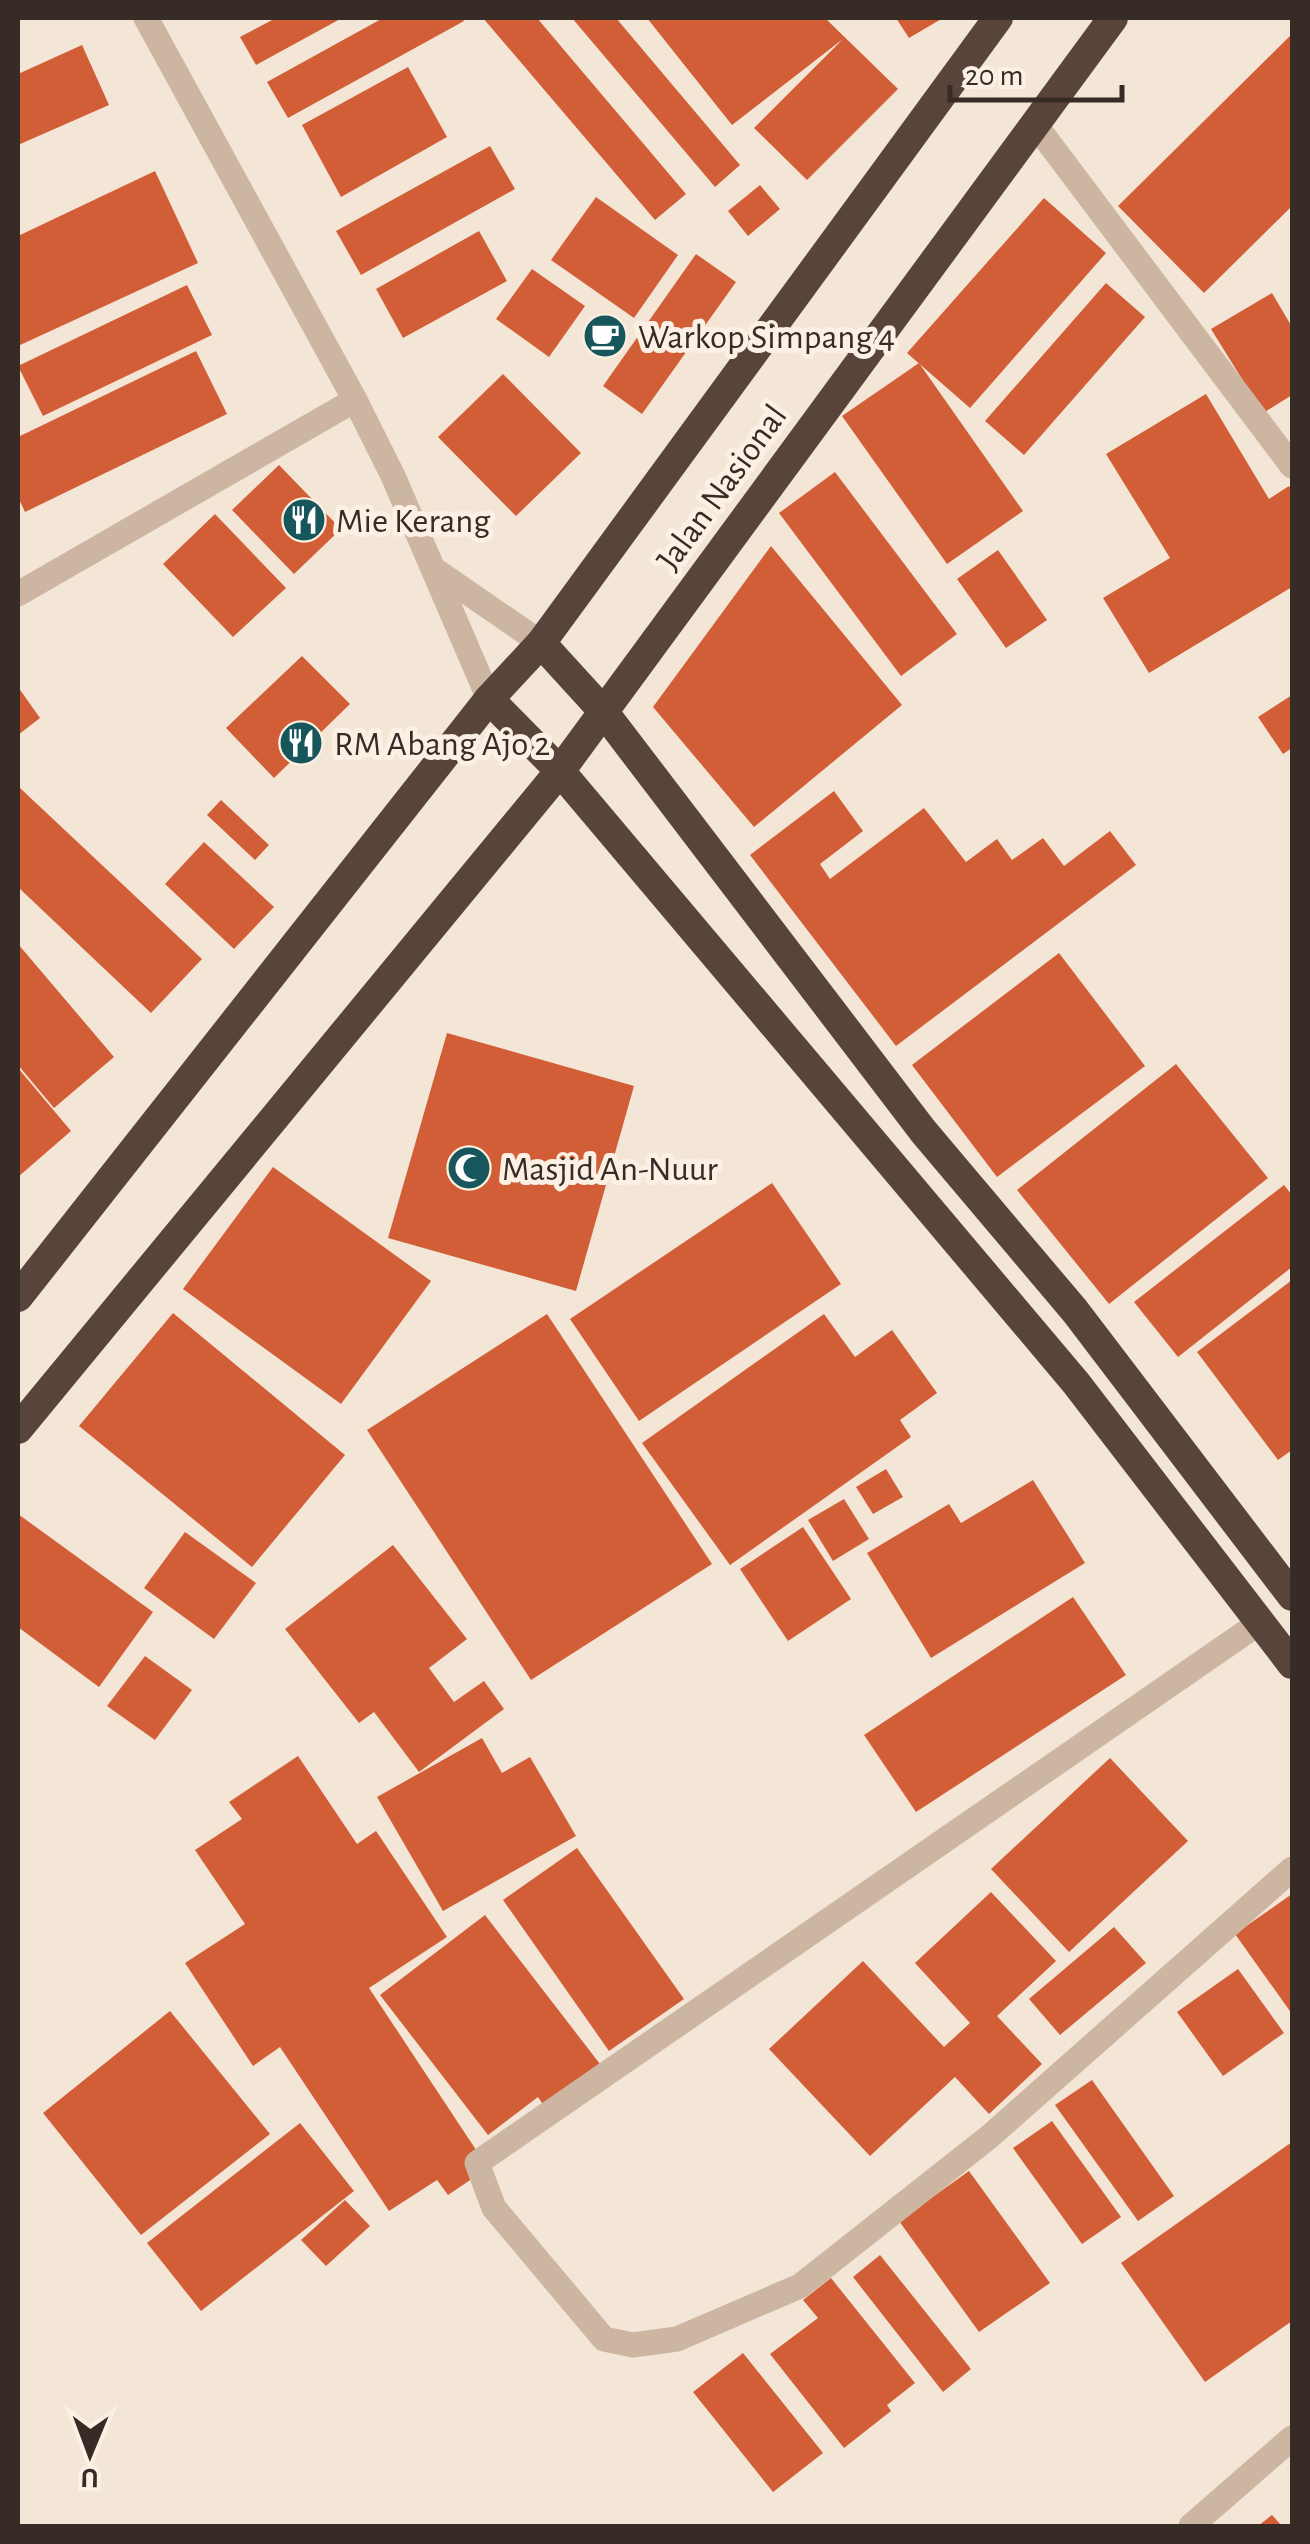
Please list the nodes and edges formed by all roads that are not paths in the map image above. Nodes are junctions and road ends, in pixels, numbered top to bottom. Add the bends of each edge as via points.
1 (146, 18) edge
2 (998, 18) edge
3 (1113, 18) edge
4 (1034, 123) junction
5 (356, 400) junction
6 (1292, 466) edge
7 (435, 570) junction
8 (18, 594) edge
9 (541, 643) junction
10 (489, 699) junction
11 (603, 711) junction
12 (560, 771) junction
13 (18, 1296) edge
14 (18, 1429) edge
15 (1292, 1596) edge
16 (1262, 1621) junction
17 (1292, 1664) edge
18 (1292, 1869) edge
19 (1292, 2438) edge
20 (1191, 2526) edge

1 - 5 street
2 - 9 highway, Jalan Nasional
3 - 4 highway, Jalan Nasional
4 - 6 street
4 - 11 highway, Jalan Nasional
5 - 7 street
5 - 8 street
7 - 9 street
7 - 10 street
9 - 10 highway, Jalan Nasional
9 - 11 highway
10 - 12 highway
10 - 13 highway, Jalan Nasional
11 - 12 highway, Jalan Nasional
11 - 15 highway
12 - 14 highway, Jalan Nasional
12 - 16 highway via 1076,1383
16 - 17 highway
16 - 18 street via 477,2163 488,2198 604,2339 633,2345 677,2339 800,2286 989,2137
19 - 20 street

